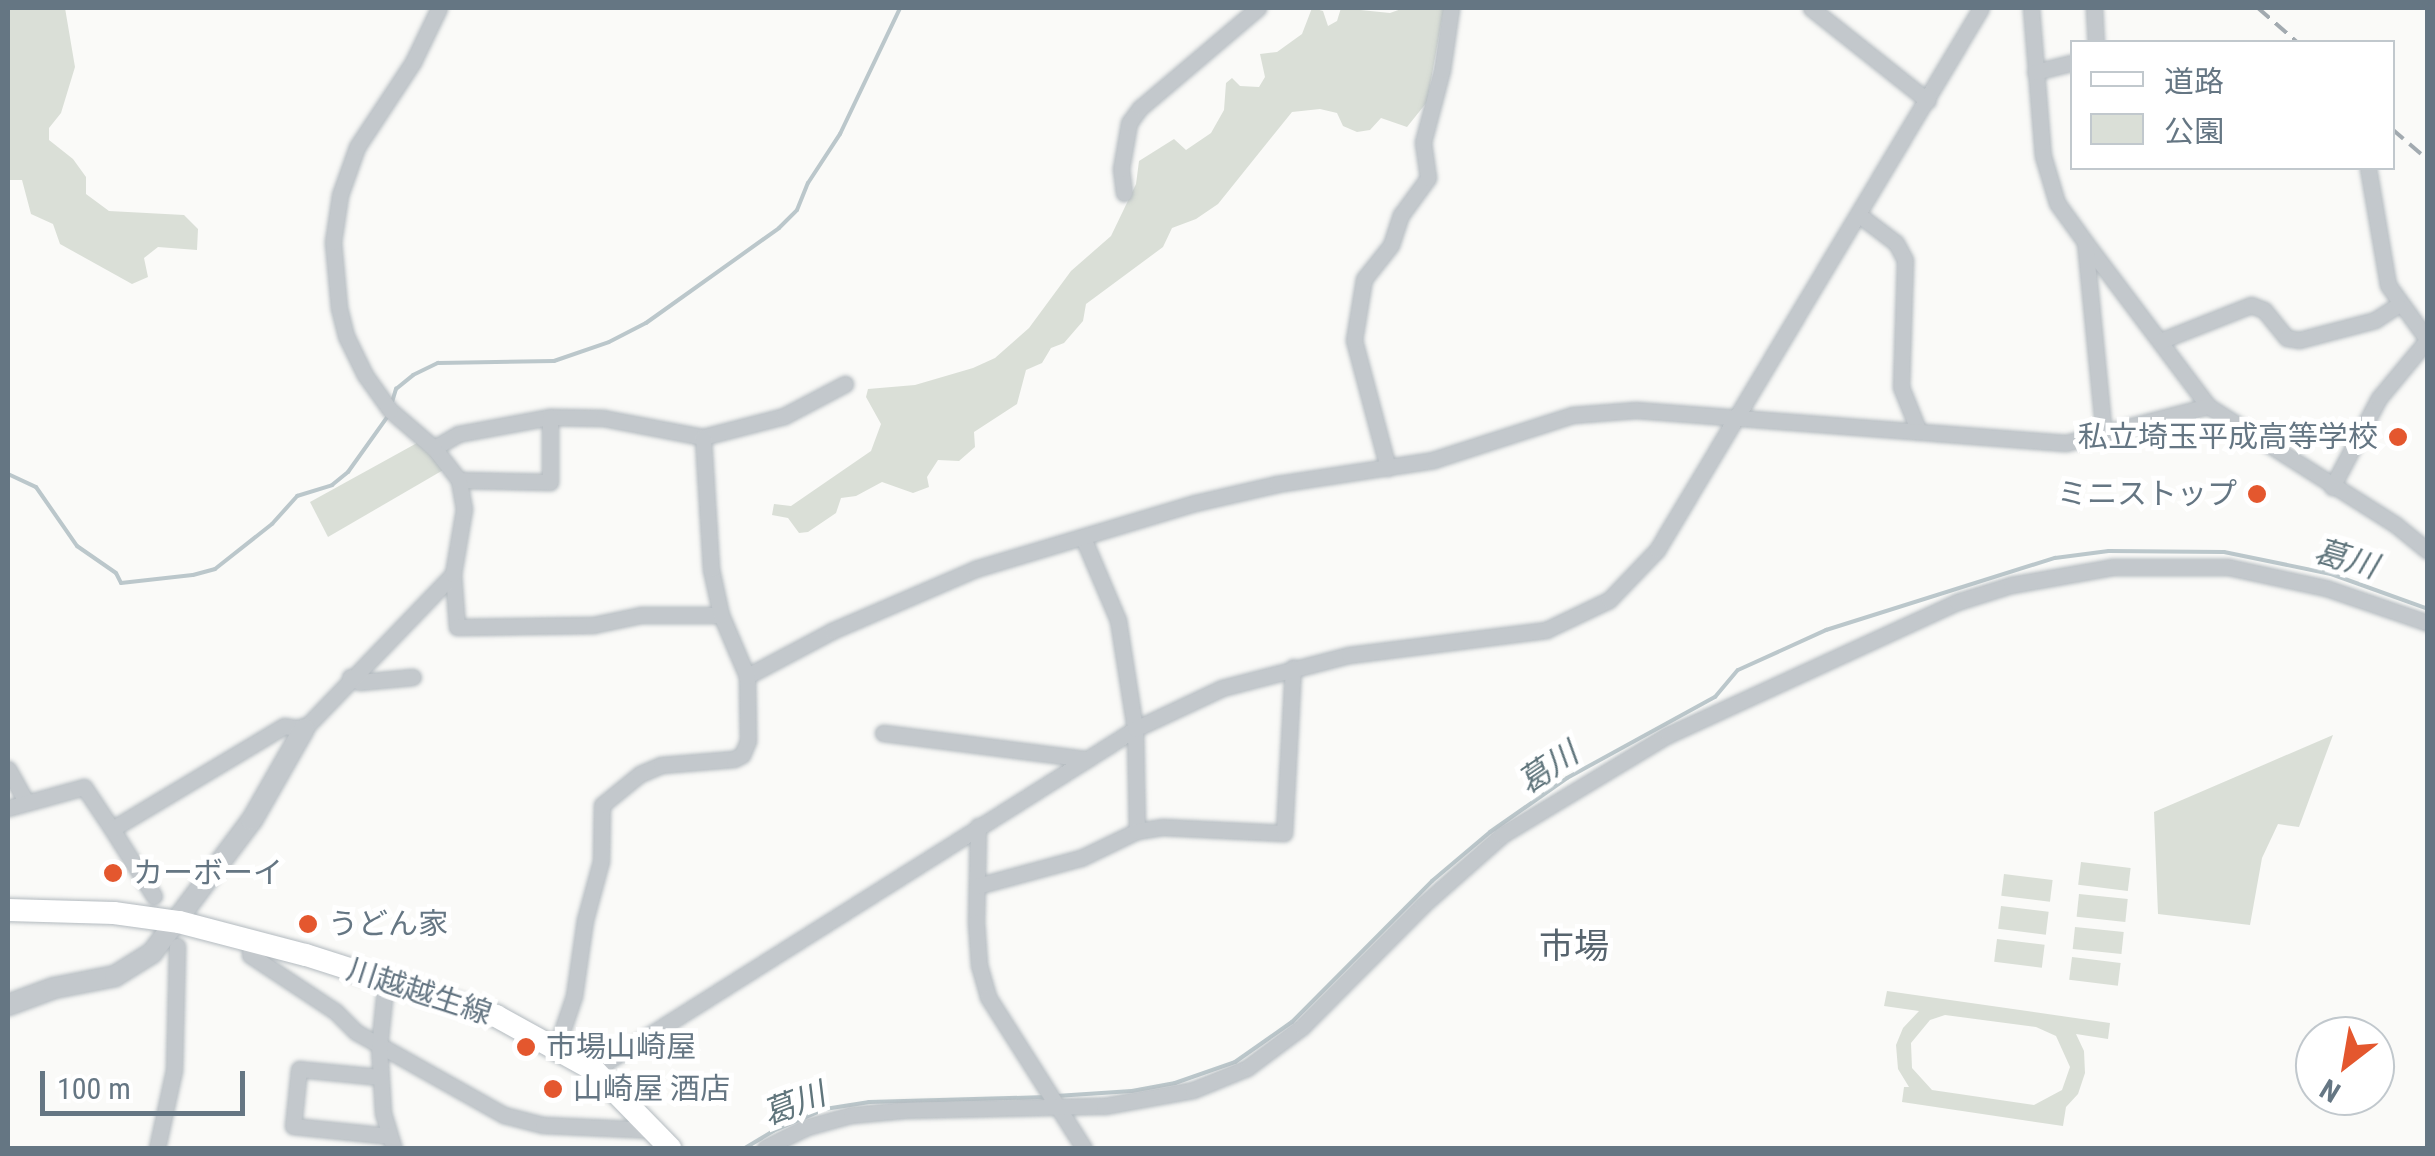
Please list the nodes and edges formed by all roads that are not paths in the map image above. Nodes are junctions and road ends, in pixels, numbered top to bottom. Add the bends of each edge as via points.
1 (439, 8) edge
2 (1258, 8) edge
3 (1450, 8) edge
4 (1812, 8) edge
5 (1981, 8) edge
6 (2031, 8) edge
7 (2094, 8) edge
8 (2096, 40) edge
9 (2070, 63) edge
10 (2035, 72) junction
11 (1928, 101) junction
12 (2368, 170) edge
13 (1124, 193) dead end
14 (1859, 215) junction
15 (2085, 242) junction
16 (2398, 305) junction
17 (2427, 339) edge
18 (2160, 341) junction
19 (846, 384) dead end
20 (2208, 406) junction
21 (550, 417) junction
22 (1740, 417) junction
23 (1919, 432) junction
24 (2104, 436) junction
25 (702, 437) junction
26 (434, 448) junction
27 (1388, 468) junction
28 (460, 480) junction
29 (2332, 487) junction
30 (1084, 540) junction
31 (2428, 552) edge
32 (453, 574) junction
33 (721, 615) junction
34 (2428, 623) edge
35 (1293, 666) junction
36 (413, 676) dead end
37 (747, 676) junction
38 (350, 677) junction
39 (304, 730) junction
40 (1135, 730) junction
41 (884, 733) dead end
42 (1087, 758) junction
43 (8, 770) edge
44 (26, 801) junction
45 (8, 808) edge
46 (978, 826) junction
47 (112, 829) junction
48 (1137, 832) junction
49 (977, 886) junction
50 (154, 896) dead end
51 (8, 910) edge
52 (179, 922) junction
53 (252, 940) junction
54 (176, 946) dead end
55 (386, 980) junction
56 (8, 1005) edge
57 (378, 1046) junction
58 (557, 1046) junction
59 (594, 1070) junction
60 (380, 1077) junction
61 (1057, 1109) junction
62 (654, 1130) junction
63 (391, 1142) edge
64 (157, 1148) edge
65 (670, 1148) edge
66 (765, 1148) edge
67 (1084, 1148) edge

1 - 26 street via 413,62 357,147 333,242 339,308 358,362 383,402
2 - 13 street via 1140,108 1130,123 1121,169
3 - 27 street via 1423,142 1428,178 1364,279 1354,340
4 - 11 street
5 - 11 street
6 - 10 street
7 - 8 street
9 - 10 street
10 - 15 street via 2042,156 2057,203
11 - 14 street
12 - 16 street via 2388,285
14 - 22 street
14 - 23 street via 1896,243 1905,260 1901,387
15 - 18 street
15 - 24 street
16 - 17 street
16 - 18 street via 2375,320 2299,340 2287,338 2264,310 2251,305
17 - 29 street via 2379,398
18 - 20 street
19 - 25 street via 784,416
20 - 24 street
20 - 29 street
21 - 25 street via 603,418
21 - 26 street via 458,434
21 - 28 street via 550,482
22 - 23 street
22 - 27 street via 1603,410
22 - 35 street via 1642,570 1592,610 1546,630
23 - 24 street via 2066,443
25 - 33 street via 711,569
26 - 28 street
27 - 30 street via 1195,503
28 - 32 street via 464,510
29 - 31 street
30 - 37 street via 976,569
30 - 40 street via 1118,620
32 - 33 street via 456,627 593,626 656,614
32 - 38 street
33 - 37 street
34 - 61 street via 2326,588 2228,568 2113,567 1956,602 1668,735 1502,835 1410,916 1302,1027 1247,1068 1194,1090
35 - 40 street via 1222,688
35 - 48 street via 1284,832 1162,827
36 - 38 street via 360,682
37 - 58 street via 748,741 742,755 662,765 621,785 602,805 601,861
38 - 39 street
39 - 47 street via 284,726
39 - 52 street via 252,820
40 - 42 street
40 - 48 street
41 - 42 street
42 - 46 street
43 - 44 street
44 - 45 street
44 - 47 street via 84,786
46 - 49 street
46 - 59 street
47 - 50 street
48 - 49 street via 1081,858
49 - 61 street via 978,965 988,997
51 - 52 main road, 川越越生線
52 - 53 main road, 川越越生線
52 - 56 street via 152,953 116,976
53 - 55 main road, 川越越生線
53 - 57 street via 250,955
54 - 64 street via 174,1070
55 - 57 street
55 - 58 main road, 川越越生線 via 496,1016
57 - 60 street
57 - 62 street via 522,1122
58 - 59 main road, 川越越生線
59 - 62 main road, 川越越生線
60 - 63 street
60 - 63 street via 299,1069 292,1126
61 - 66 street via 851,1116
61 - 67 street
62 - 65 main road, 川越越生線

